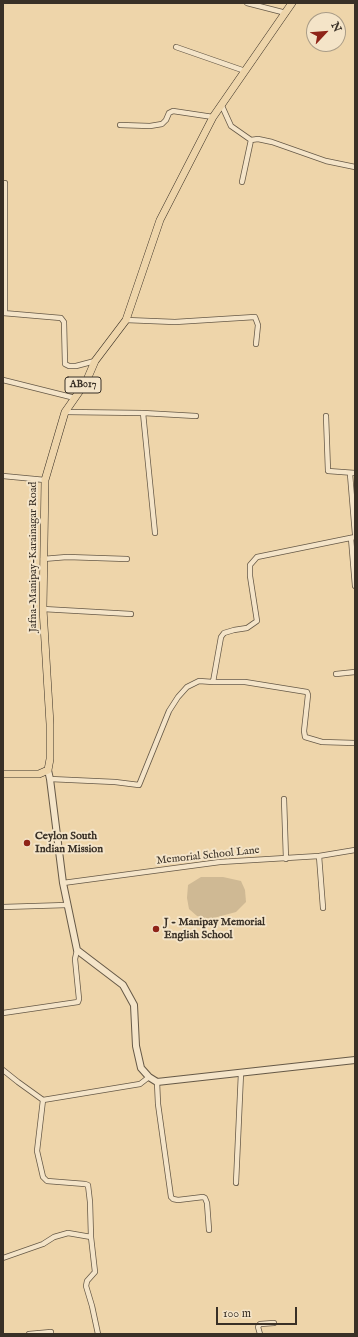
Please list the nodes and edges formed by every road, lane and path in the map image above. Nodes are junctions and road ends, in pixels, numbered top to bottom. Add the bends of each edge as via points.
1 (247, 3) edge
2 (292, 3) edge
3 (286, 14) junction
4 (176, 47) dead end
5 (245, 70) junction
6 (222, 106) junction
7 (214, 117) junction
8 (120, 125) dead end
9 (251, 140) junction
10 (355, 167) edge
11 (242, 182) dead end
12 (5, 183) dead end
13 (4, 313) edge
14 (126, 320) junction
15 (256, 344) dead end
16 (95, 361) junction
17 (3, 380) edge
18 (75, 398) junction
19 (65, 412) junction
20 (143, 413) junction
21 (196, 416) dead end
22 (326, 416) dead end
23 (352, 474) edge
24 (3, 476) edge
25 (45, 480) junction
26 (155, 533) dead end
27 (354, 536) edge
28 (44, 559) junction
29 (127, 559) dead end
30 (355, 586) edge
31 (43, 609) junction
32 (131, 614) dead end
33 (355, 672) edge
34 (336, 674) dead end
35 (213, 682) junction
36 (355, 743) edge
37 (48, 770) junction
38 (3, 774) edge
39 (50, 779) junction
40 (284, 799) dead end
41 (355, 850) edge
42 (319, 856) junction
43 (286, 858) junction
44 (63, 882) junction
45 (67, 905) junction
46 (3, 907) edge
47 (323, 908) dead end
48 (77, 950) junction
49 (3, 1013) edge
50 (355, 1060) edge
51 (3, 1070) edge
52 (241, 1073) junction
53 (149, 1077) junction
54 (157, 1082) junction
55 (43, 1100) junction
56 (236, 1183) dead end
57 (209, 1230) dead end
58 (91, 1237) junction
59 (3, 1258) edge
60 (274, 1323) dead end
61 (29, 1334) edge
62 (51, 1334) edge
63 (98, 1334) edge
64 (260, 1334) edge

1 - 3 street
2 - 3 main road, Jafna-Manipay-Karainagar Road / AB017
3 - 5 main road, Jafna-Manipay-Karainagar Road / AB017
4 - 5 street
5 - 6 main road, Jafna-Manipay-Karainagar Road / AB017
6 - 7 main road, Jafna-Manipay-Karainagar Road / AB017
6 - 9 street via 231,126
7 - 8 street via 173,111 162,124
7 - 14 main road, Jafna-Manipay-Karainagar Road / AB017 via 160,220
9 - 10 street via 272,142 326,161
9 - 11 street
12 - 13 street
13 - 16 street via 61,318 64,322 65,364 76,366
14 - 15 street via 175,322 255,317 258,326
14 - 16 main road, Jafna-Manipay-Karainagar Road / AB017
16 - 18 main road, Jafna-Manipay-Karainagar Road / AB017 via 86,382
17 - 18 street
18 - 19 main road, Jafna-Manipay-Karainagar Road / AB017
19 - 20 street
19 - 25 main road, Jafna-Manipay-Karainagar Road / AB017
20 - 21 street
20 - 26 street
22 - 23 street via 328,471
23 - 27 street
24 - 25 street
25 - 28 main road, Jafna-Manipay-Karainagar Road / AB017
27 - 30 street
27 - 35 street via 257,557 250,565 250,576 257,621 247,628 224,633 221,637
28 - 29 street
28 - 31 main road, Jafna-Manipay-Karainagar Road / AB017
31 - 32 street
31 - 37 main road, Jafna-Manipay-Karainagar Road / AB017 via 50,724
33 - 34 street
35 - 36 street via 245,682 307,692 305,737 322,742
35 - 39 street via 199,681 187,687 178,697 169,711 138,785
37 - 38 main road via 39,774
37 - 39 street
39 - 44 street
40 - 43 street
41 - 42 street, Memorial School Lane
42 - 43 street, Memorial School Lane
42 - 47 street
43 - 44 street, Memorial School Lane via 220,862
44 - 45 street
45 - 46 street
45 - 48 street
48 - 49 street via 75,959 78,1002
48 - 53 street via 123,985 134,1005 136,1046 141,1068
50 - 52 street
51 - 55 street
52 - 54 street
52 - 56 street
53 - 54 street
53 - 55 street via 140,1084
54 - 57 street via 171,1196 178,1200 205,1198
55 - 58 street via 37,1151 43,1177 47,1181 88,1185
58 - 59 street via 68,1233
58 - 63 street via 95,1272 87,1280 86,1286
60 - 64 street via 260,1324
61 - 62 street

